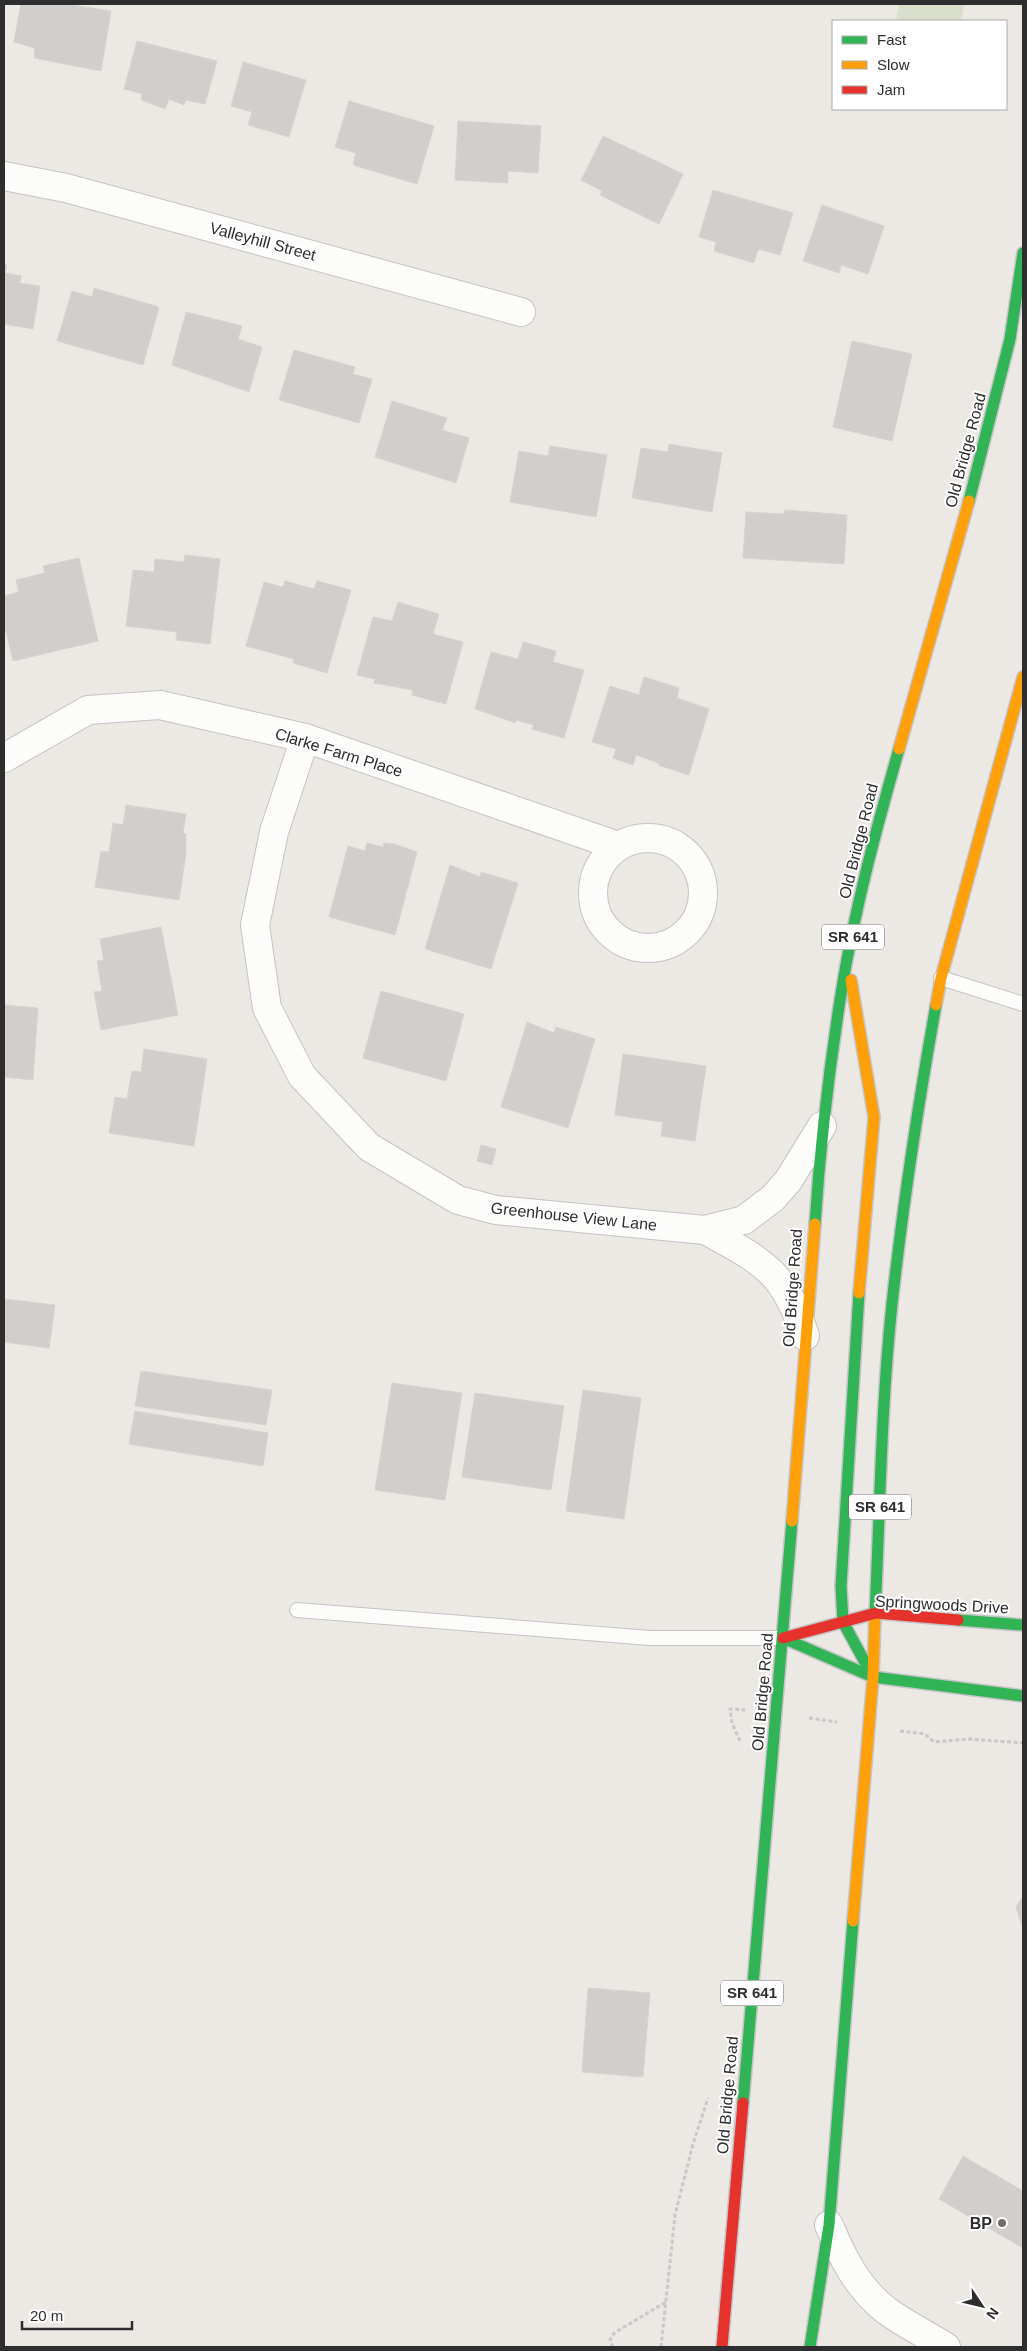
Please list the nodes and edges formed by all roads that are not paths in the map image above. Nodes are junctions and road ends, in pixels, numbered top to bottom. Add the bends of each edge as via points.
1 (4, 176) edge
2 (1023, 252) edge
3 (521, 312) dead end
4 (1023, 678) edge
5 (306, 738) junction
6 (4, 758) edge
7 (618, 846) junction
8 (848, 961) junction
9 (941, 978) junction
10 (1023, 1004) edge
11 (822, 1126) junction
12 (705, 1230) junction
13 (805, 1336) junction
14 (297, 1610) dead end
15 (876, 1613) junction
16 (844, 1622) junction
17 (1023, 1625) edge
18 (783, 1638) junction
19 (873, 1677) junction
20 (1023, 1696) edge
21 (829, 2225) junction
22 (722, 2347) edge
23 (810, 2347) edge
24 (946, 2347) edge

1 - 3 street, Valleyhill Street via 66,188
2 - 8 main road, Old Bridge Road / SR 641 via 1010,339 860,897
4 - 9 main road, SR 641
5 - 6 street, Clarke Farm Place via 160,705 88,710
5 - 7 street, Clarke Farm Place
5 - 12 street, Greenhouse View Lane via 274,832 255,925 267,1008 302,1076 368,1147 458,1200 496,1210
7 - 7 street via 635,839 662,840 685,851 696,865 702,882 703,900 698,917 673,943 655,948 636,947 619,940 605,928 596,912 593,894 596,875 605,858
8 - 11 main road, Old Bridge Road / SR 641
8 - 16 main road via 874,1116 863,1230 841,1586
9 - 10 lane
9 - 15 main road, SR 641 via 912,1141 892,1306
11 - 12 street, Greenhouse View Lane via 788,1181 773,1198 744,1220
11 - 13 main road, Old Bridge Road / SR 641
12 - 13 street, Greenhouse View Lane via 753,1256 768,1268 796,1306
13 - 18 main road, Old Bridge Road / SR 641
14 - 18 lane via 650,1638
15 - 16 main road, Springwoods Drive
15 - 17 main road, Springwoods Drive
15 - 19 main road, SR 641
16 - 18 main road, Springwoods Drive
16 - 19 main road
18 - 19 main road
18 - 22 main road, Old Bridge Road / SR 641
19 - 20 main road
19 - 21 main road, SR 641
21 - 23 main road, SR 641
21 - 24 street via 842,2259 872,2297 887,2311

